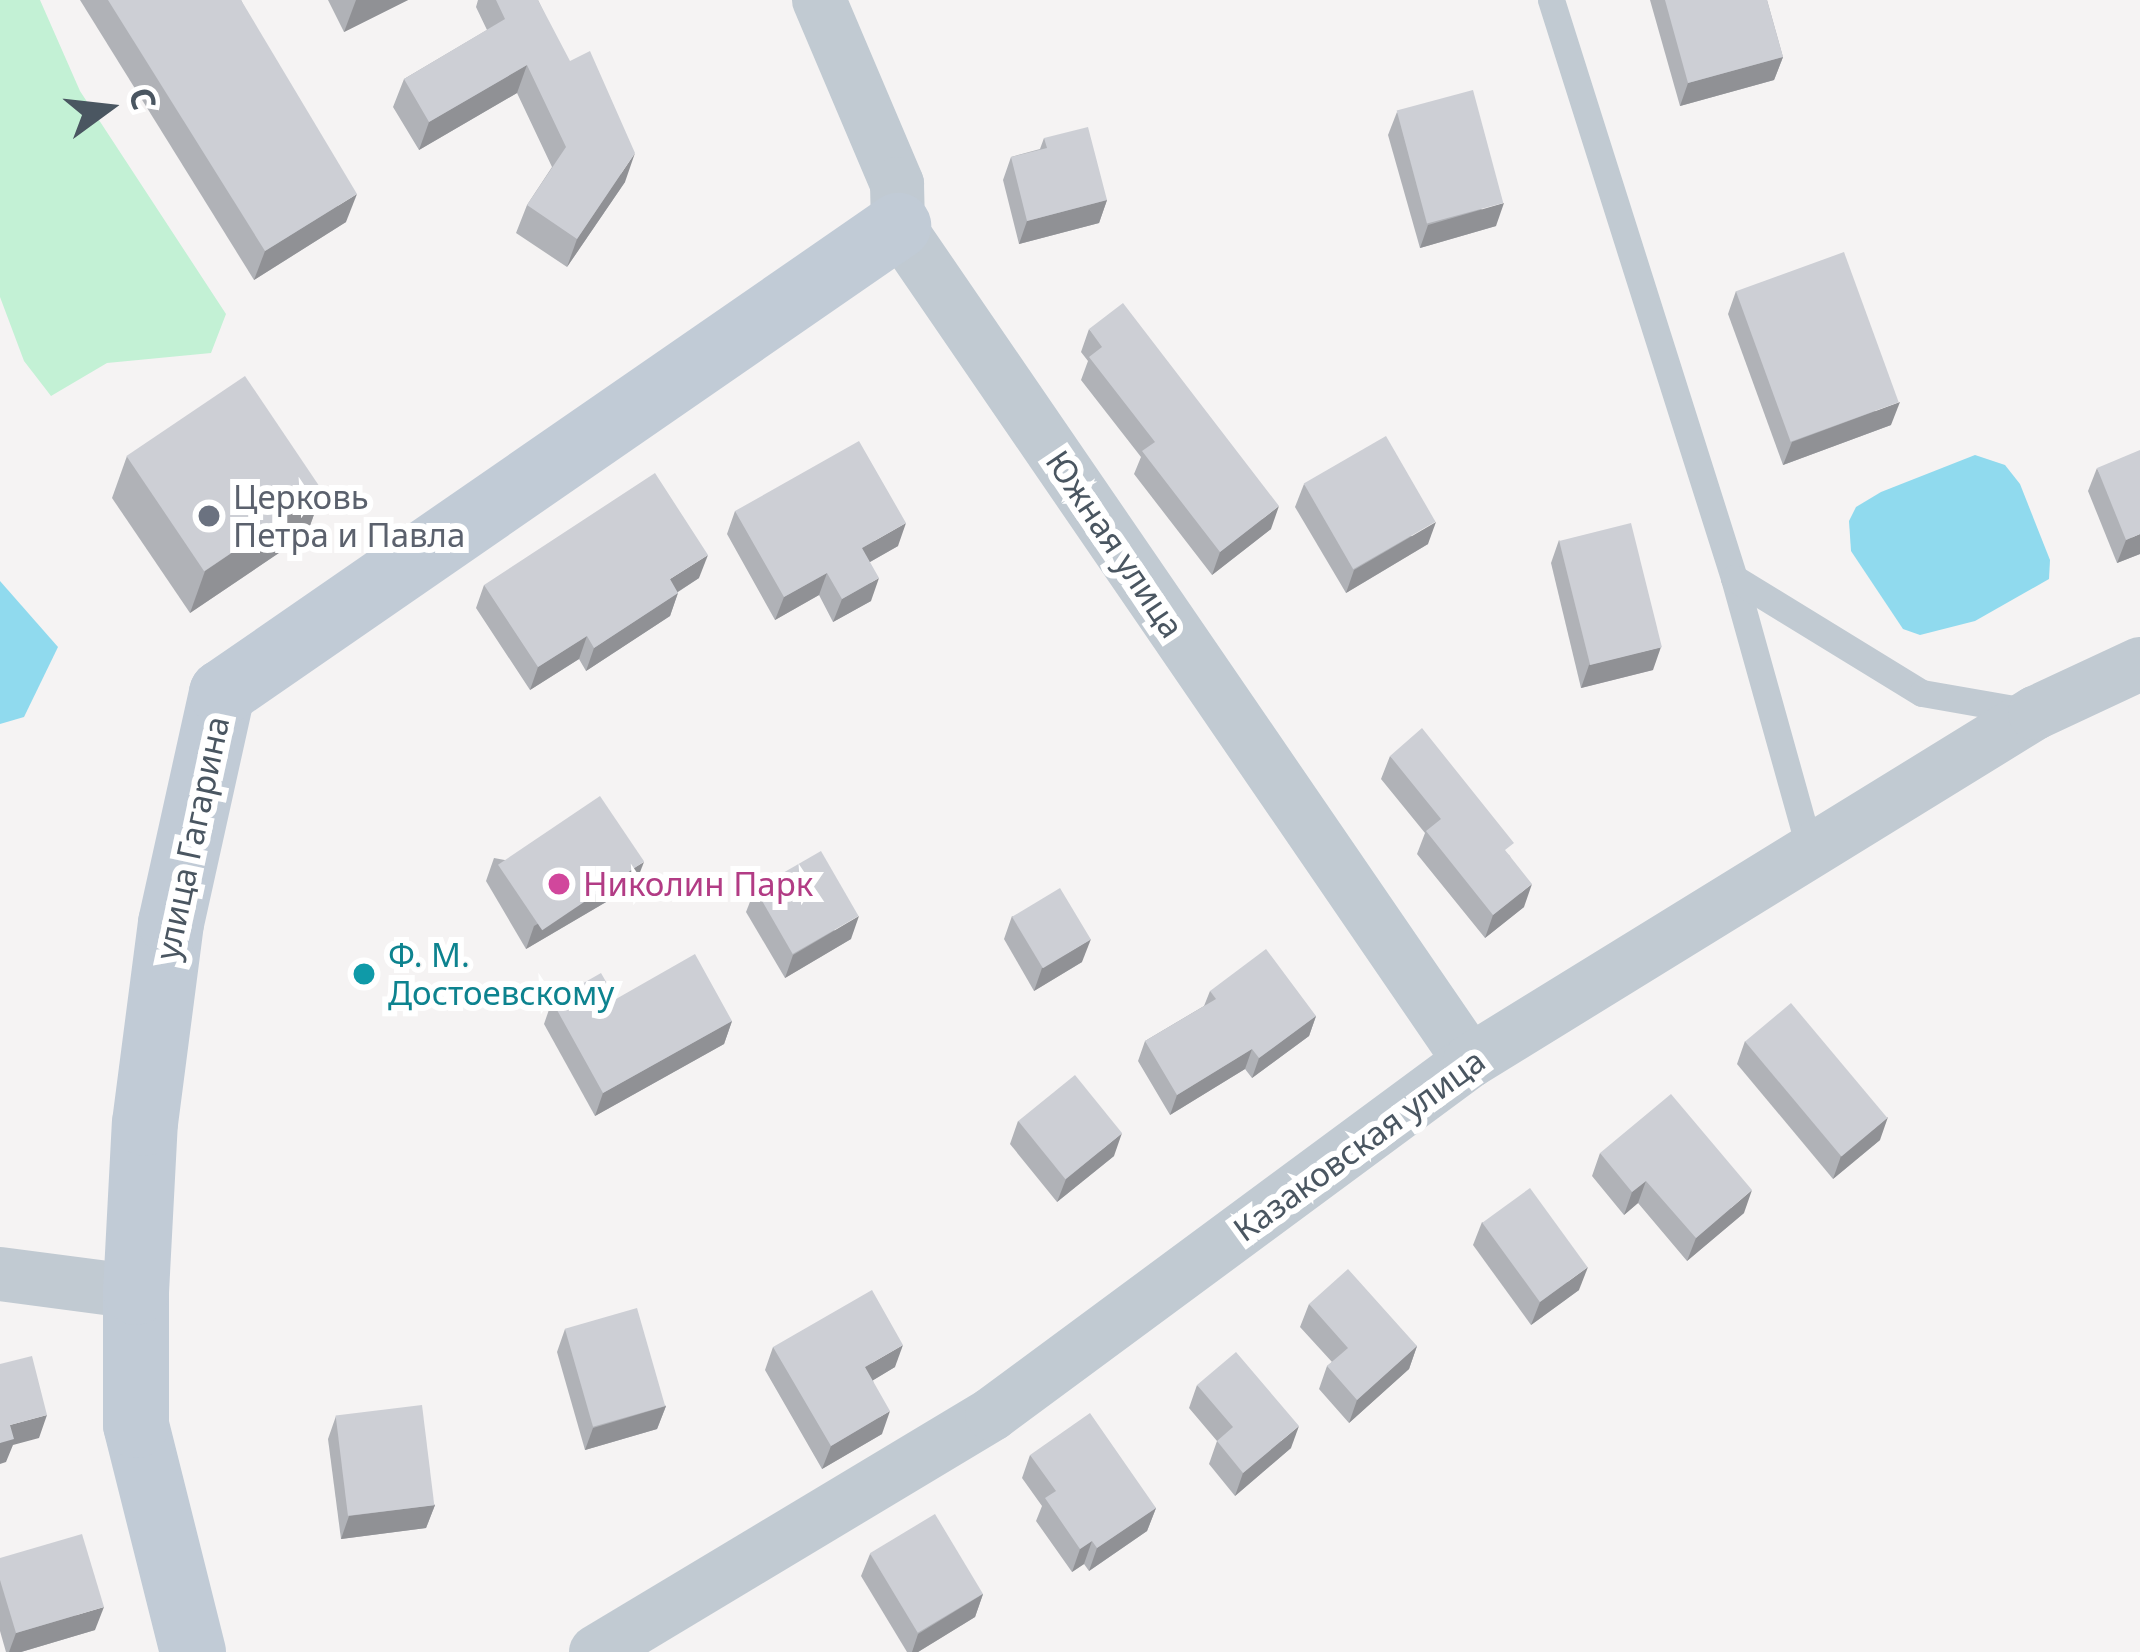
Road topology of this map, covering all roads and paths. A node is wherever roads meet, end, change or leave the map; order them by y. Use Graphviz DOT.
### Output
graph roads {
  1 [pos="819,0"];
  2 [pos="1551,0"];
  3 [pos="898,226"];
  4 [pos="1734,578"];
  5 [pos="2140,664"];
  6 [pos="2035,713"];
  7 [pos="1811,854"];
  8 [pos="1470,1061"];
  9 [pos="0,1274"];
  10 [pos="136,1292"];
  11 [pos="194,1652"];
  12 [pos="596,1652"];
  1 -- 3 [label="street, Южная улица"];
  2 -- 4 [label="lane"];
  3 -- 8 [label="street, Южная улица"];
  3 -- 10 [label="street, улица Гагарина"];
  4 -- 6 [label="lane"];
  4 -- 7 [label="lane"];
  5 -- 6 [label="street, Казаковская улица"];
  6 -- 7 [label="street, Казаковская улица"];
  7 -- 8 [label="street, Казаковская улица"];
  8 -- 12 [label="street, Казаковская улица"];
  9 -- 10 [label="street"];
  10 -- 11 [label="street, улица Гагарина"];
}
